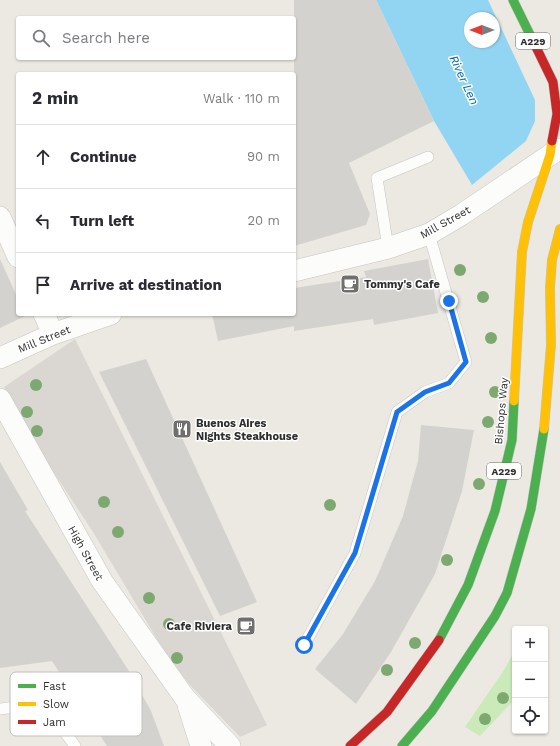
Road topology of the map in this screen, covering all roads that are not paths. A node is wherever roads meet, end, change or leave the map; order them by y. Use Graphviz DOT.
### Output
graph roads {
  1 [pos="514,0"];
  2 [pos="557,84"];
  3 [pos="555,152"];
  4 [pos="428,157"];
  5 [pos="0,217"];
  6 [pos="560,229"];
  7 [pos="429,234"];
  8 [pos="388,248"];
  9 [pos="16,253"];
  10 [pos="296,271"];
  11 [pos="45,316"];
  12 [pos="105,316"];
  13 [pos="53,334"];
  14 [pos="0,358"];
  15 [pos="0,399"];
  16 [pos="304,645"];
  17 [pos="186,698"];
  18 [pos="10,708"];
  19 [pos="0,709"];
  20 [pos="68,736"];
  21 [pos="75,746"];
  22 [pos="201,746"];
  23 [pos="230,746"];
  24 [pos="350,746"];
  25 [pos="402,746"];
  1 -- 2 [label="highway, A229"];
  2 -- 3 [label="highway, A229"];
  3 -- 7 [label="street, Mill Street"];
  3 -- 24 [label="highway, Bishops Way / A229"];
  4 -- 8 [label="lane"];
  5 -- 9 [label="street"];
  6 -- 25 [label="highway, A229"];
  7 -- 8 [label="street, Mill Street"];
  7 -- 16 [label="lane"];
  8 -- 10 [label="street, Mill Street"];
  11 -- 13 [label="street"];
  12 -- 13 [label="street, Mill Street"];
  13 -- 14 [label="street, Mill Street"];
  15 -- 17 [label="street, High Street"];
  17 -- 22 [label="street, High Street"];
  17 -- 23 [label="street, High Street"];
  18 -- 19 [label="lane"];
  20 -- 21 [label="lane"];
}
